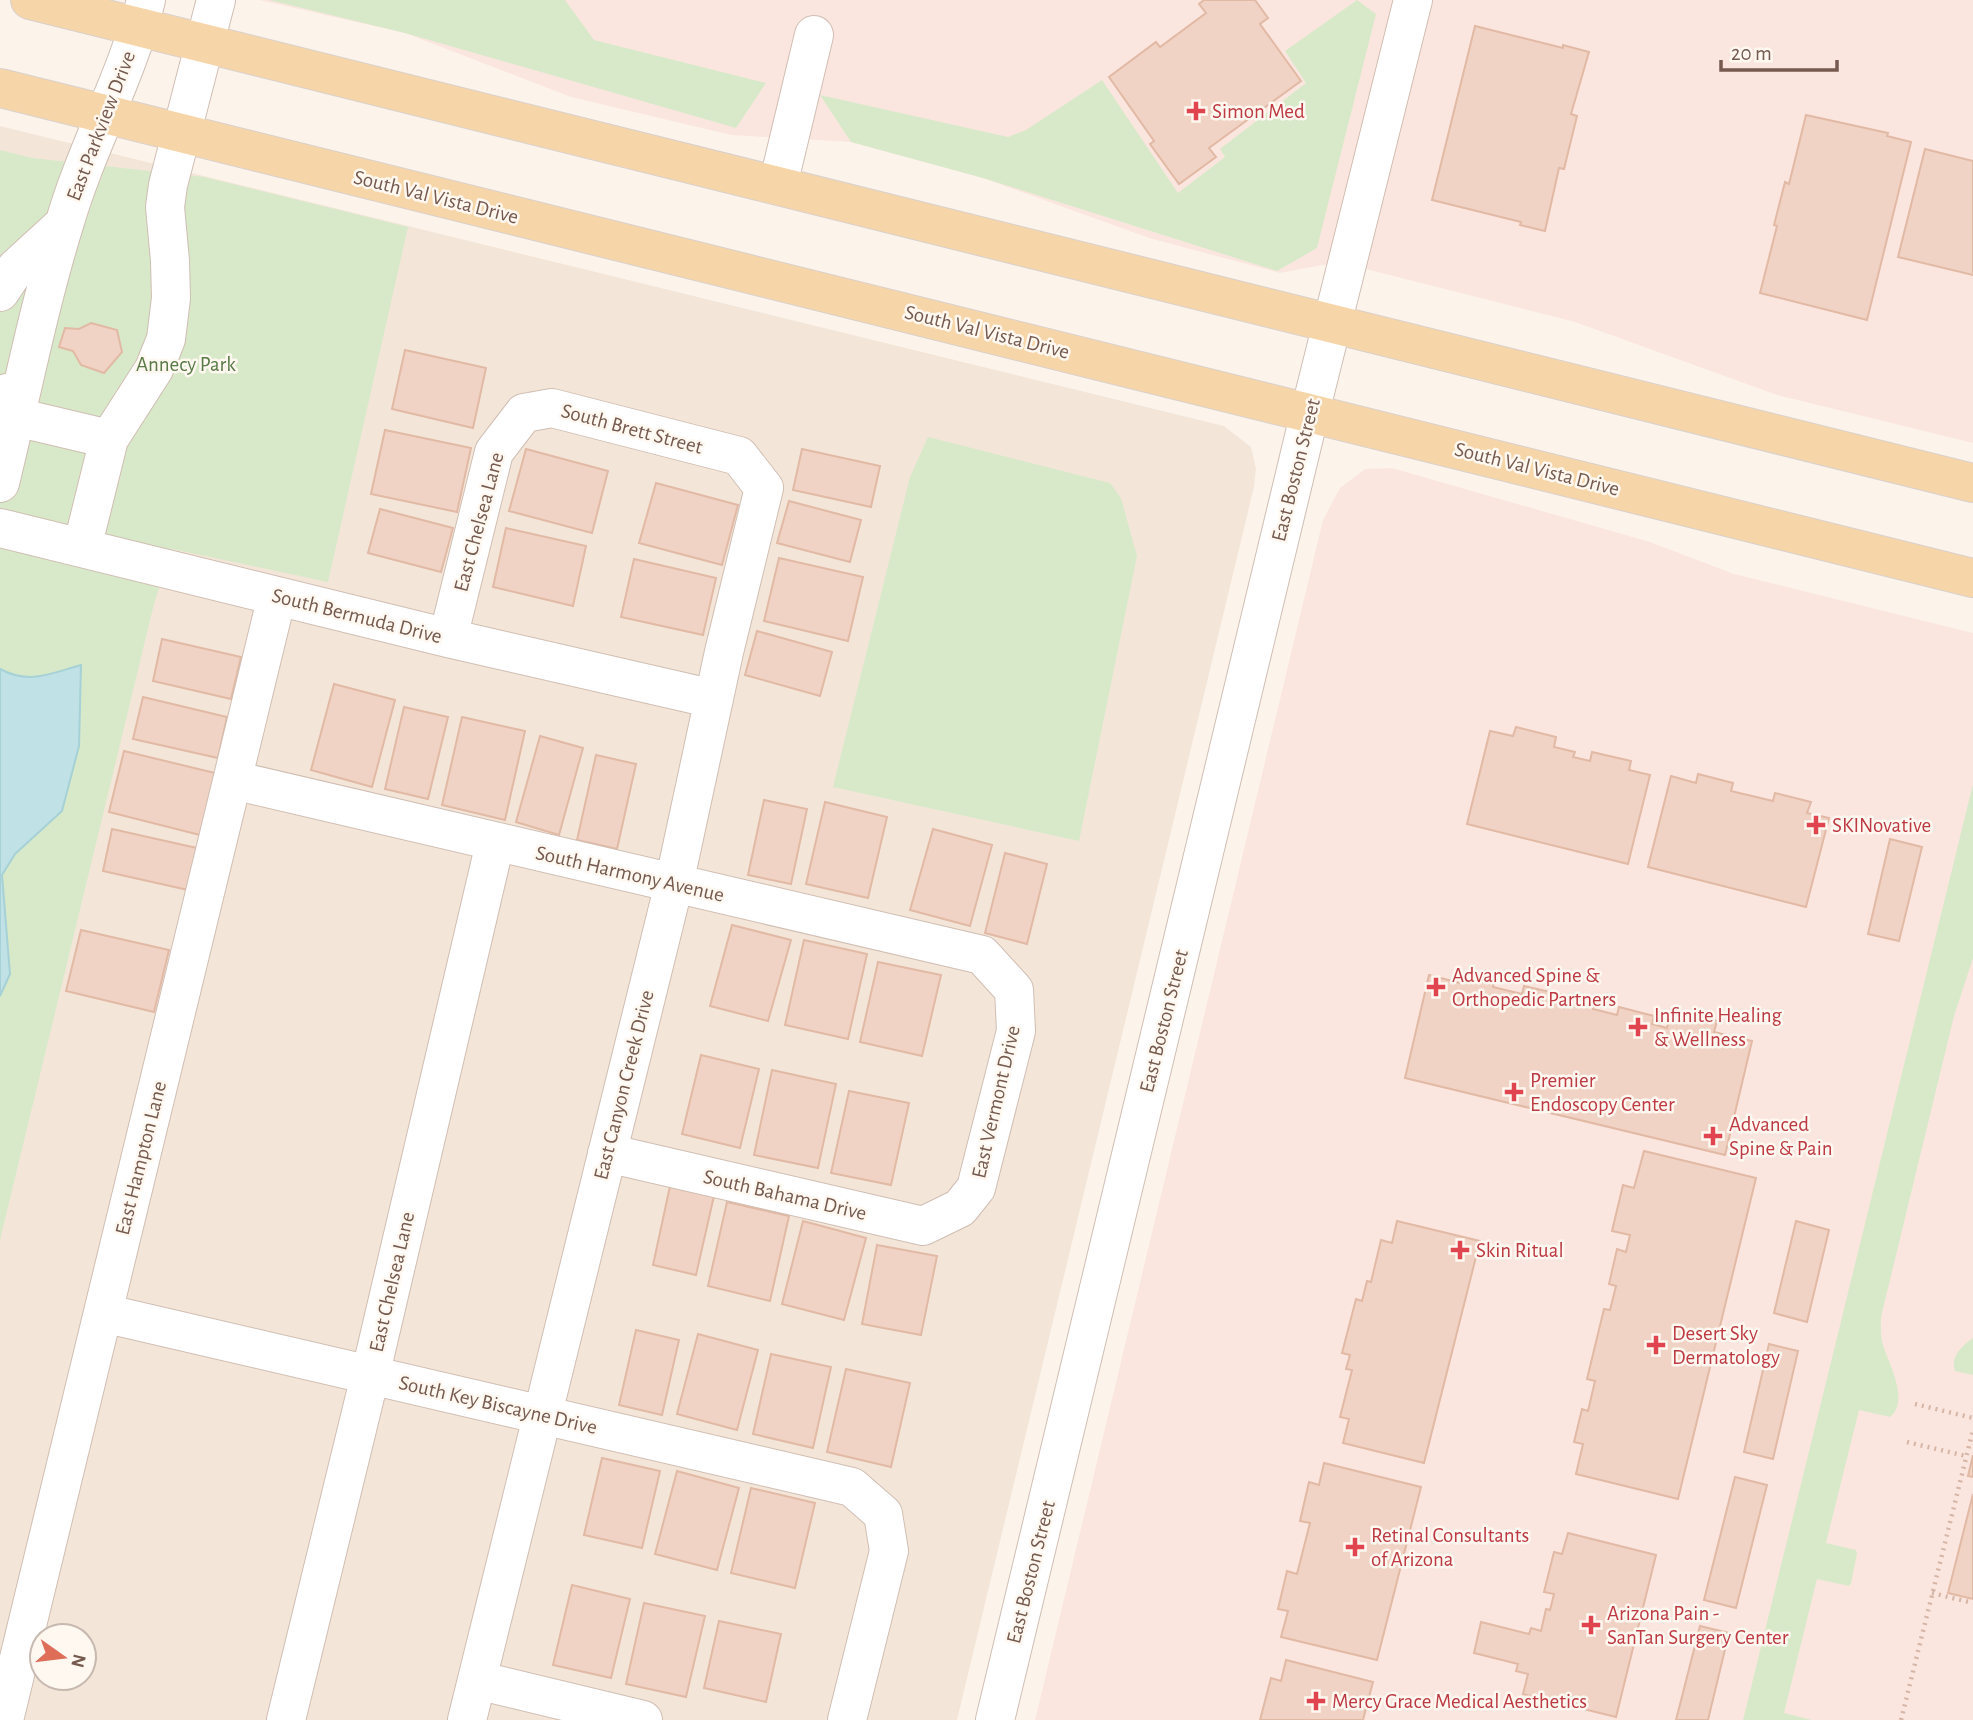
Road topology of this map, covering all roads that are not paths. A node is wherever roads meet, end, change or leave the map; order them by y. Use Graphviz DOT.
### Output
graph roads {
  1 [pos="30,0"];
  2 [pos="216,0"];
  3 [pos="1413,0"];
  4 [pos="143,13"];
  5 [pos="814,35"];
  6 [pos="205,43"];
  7 [pos="0,88"];
  8 [pos="104,114"];
  9 [pos="183,134"];
  10 [pos="778,185"];
  11 [pos="63,225"];
  12 [pos="0,292"];
  13 [pos="1332,322"];
  14 [pos="0,375"];
  15 [pos="1310,412"];
  16 [pos="524,413"];
  17 [pos="16,417"];
  18 [pos="109,439"];
  19 [pos="739,456"];
  20 [pos="0,483"];
  21 [pos="1973,483"];
  22 [pos="0,528"];
  23 [pos="82,548"];
  24 [pos="1973,578"];
  25 [pos="277,596"];
  26 [pos="448,638"];
  27 [pos="714,699"];
  28 [pos="233,780"];
  29 [pos="495,842"];
  30 [pos="674,884"];
  31 [pos="1014,990"];
  32 [pos="607,1153"];
  33 [pos="960,1208"];
  34 [pos="103,1313"];
  35 [pos="370,1376"];
  36 [pos="542,1414"];
  37 [pos="477,1680"];
  38 [pos="4,1720"];
  39 [pos="286,1720"];
  40 [pos="467,1720"];
  41 [pos="643,1720"];
  42 [pos="847,1720"];
  43 [pos="996,1720"];
  1 -- 4 [label="main road"];
  2 -- 6 [label="street"];
  3 -- 13 [label="street, East Boston Street"];
  4 -- 6 [label="main road"];
  4 -- 8 [label="street, East Parkview Drive"];
  5 -- 10 [label="street"];
  6 -- 9 [label="street"];
  6 -- 10 [label="main road"];
  7 -- 8 [label="main road, South Val Vista Drive"];
  8 -- 9 [label="main road, South Val Vista Drive"];
  8 -- 11 [label="street, East Parkview Drive"];
  9 -- 15 [label="main road, South Val Vista Drive"];
  9 -- 18 [label="street"];
  10 -- 13 [label="main road"];
  11 -- 12 [label="street, East Parkview Drive"];
  11 -- 17 [label="street, East Parkview Drive"];
  13 -- 15 [label="street, East Boston Street"];
  13 -- 21 [label="main road"];
  14 -- 17 [label="street"];
  15 -- 24 [label="main road, South Val Vista Drive"];
  15 -- 43 [label="street, East Boston Street"];
  16 -- 19 [label="street, South Brett Street"];
  16 -- 26 [label="street, East Chelsea Lane"];
  17 -- 18 [label="street"];
  17 -- 20 [label="street, East Parkview Drive"];
  18 -- 23 [label="street"];
  19 -- 27 [label="street, East Canyon Creek Drive"];
  22 -- 23 [label="street, South Bermuda Drive"];
  23 -- 25 [label="street, South Bermuda Drive"];
  25 -- 26 [label="street, South Bermuda Drive"];
  25 -- 28 [label="street, East Hampton Lane"];
  26 -- 27 [label="street, South Bermuda Drive"];
  27 -- 30 [label="street, East Canyon Creek Drive"];
  28 -- 29 [label="street, South Harmony Avenue"];
  28 -- 34 [label="street, East Hampton Lane"];
  29 -- 30 [label="street, South Harmony Avenue"];
  29 -- 35 [label="street, East Chelsea Lane"];
  30 -- 31 [label="street, South Harmony Avenue"];
  30 -- 32 [label="street, East Canyon Creek Drive"];
  31 -- 33 [label="street, East Vermont Drive"];
  32 -- 33 [label="street, South Bahama Drive"];
  32 -- 36 [label="street, East Canyon Creek Drive"];
  34 -- 35 [label="street, South Key Biscayne Drive"];
  34 -- 38 [label="street, East Hampton Lane"];
  35 -- 36 [label="street, South Key Biscayne Drive"];
  35 -- 39 [label="street, East Chelsea Lane"];
  36 -- 37 [label="street, East Canyon Creek Drive"];
  36 -- 42 [label="street, South Key Biscayne Drive"];
  37 -- 40 [label="street, East Canyon Creek Drive"];
  37 -- 41 [label="street"];
}
